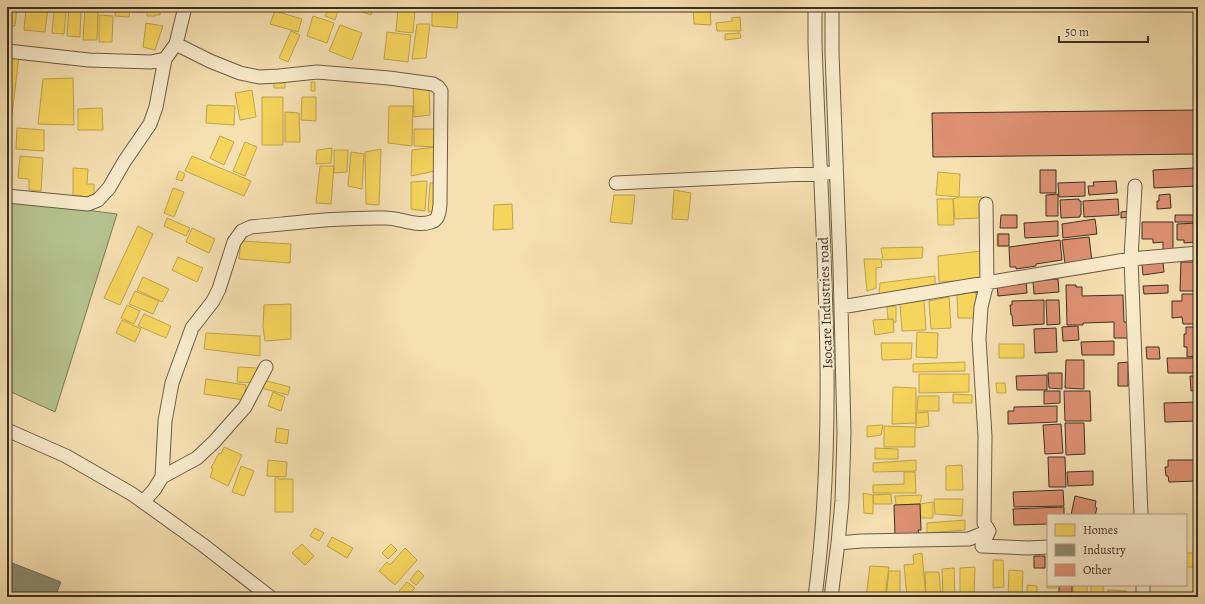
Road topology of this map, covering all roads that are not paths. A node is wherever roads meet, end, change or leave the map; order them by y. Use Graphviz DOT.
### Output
graph roads {
  1 [pos="185,7"];
  2 [pos="815,7"];
  3 [pos="832,7"];
  4 [pos="176,44"];
  5 [pos="7,51"];
  6 [pos="165,59"];
  7 [pos="836,173"];
  8 [pos="820,174"];
  9 [pos="616,182"];
  10 [pos="1135,186"];
  11 [pos="7,196"];
  12 [pos="986,204"];
  13 [pos="1198,253"];
  14 [pos="1131,259"];
  15 [pos="987,283"];
  16 [pos="841,307"];
  17 [pos="266,367"];
  18 [pos="7,430"];
  19 [pos="162,477"];
  20 [pos="143,502"];
  21 [pos="1141,514"];
  22 [pos="989,531"];
  23 [pos="838,543"];
  24 [pos="1047,547"];
  25 [pos="1143,586"];
  26 [pos="270,597"];
  27 [pos="815,597"];
  28 [pos="831,597"];
  29 [pos="1143,597"];
  1 -- 4 [label="street"];
  2 -- 8 [label="street, Isocare Industries road"];
  3 -- 7 [label="street, Isocare Industries road"];
  4 -- 6 [label="street"];
  4 -- 19 [label="street"];
  5 -- 6 [label="street"];
  6 -- 11 [label="street"];
  7 -- 8 [label="street"];
  7 -- 16 [label="street, Isocare Industries road"];
  8 -- 9 [label="street"];
  8 -- 27 [label="street, Isocare Industries road"];
  10 -- 14 [label="street"];
  12 -- 15 [label="street"];
  13 -- 14 [label="street"];
  14 -- 15 [label="street"];
  14 -- 21 [label="street"];
  15 -- 16 [label="street"];
  15 -- 22 [label="street"];
  16 -- 23 [label="street, Isocare Industries road"];
  17 -- 19 [label="street"];
  18 -- 20 [label="street"];
  19 -- 20 [label="street"];
  20 -- 26 [label="street"];
  22 -- 23 [label="street"];
  22 -- 24 [label="street"];
  23 -- 28 [label="street, Isocare Industries road"];
  25 -- 29 [label="street"];
}
